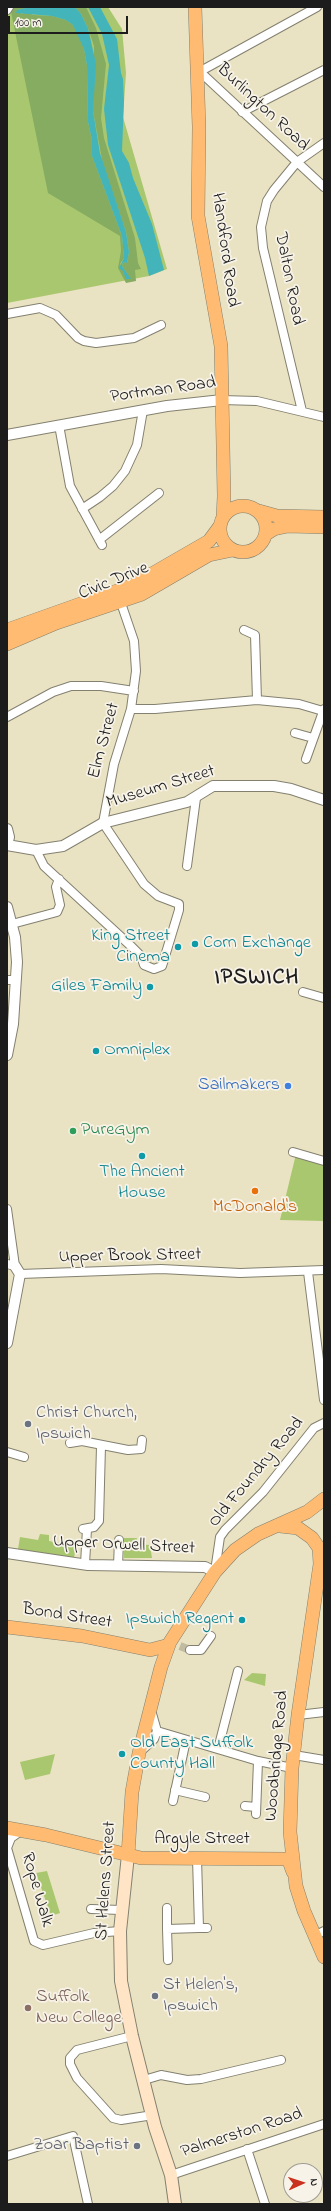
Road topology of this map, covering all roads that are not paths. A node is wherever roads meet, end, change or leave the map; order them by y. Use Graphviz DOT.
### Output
graph roads {
  1 [pos="9,7"];
  2 [pos="196,7"];
  3 [pos="317,7"];
  4 [pos="7,10"];
  5 [pos="198,70"];
  6 [pos="324,70"];
  7 [pos="242,112"];
  8 [pos="324,143"];
  9 [pos="297,162"];
  10 [pos="324,187"];
  11 [pos="7,314"];
  12 [pos="161,325"];
  13 [pos="222,400"];
  14 [pos="143,410"];
  15 [pos="302,411"];
  16 [pos="324,417"];
  17 [pos="59,425"];
  18 [pos="7,434"];
  19 [pos="223,474"];
  20 [pos="159,493"];
  21 [pos="246,506"];
  22 [pos="82,509"];
  23 [pos="259,511"];
  24 [pos="324,517"];
  25 [pos="222,522"];
  26 [pos="324,527"];
  27 [pos="266,534"];
  28 [pos="233,550"];
  29 [pos="121,603"];
  30 [pos="7,630"];
  31 [pos="244,630"];
  32 [pos="7,644"];
  33 [pos="134,691"];
  34 [pos="257,700"];
  35 [pos="131,709"];
  36 [pos="323,710"];
  37 [pos="7,717"];
  38 [pos="295,733"];
  39 [pos="313,738"];
  40 [pos="306,759"];
  41 [pos="196,798"];
  42 [pos="324,800"];
  43 [pos="103,823"];
  44 [pos="7,829"];
  45 [pos="7,845"];
  46 [pos="36,850"];
  47 [pos="187,866"];
  48 [pos="59,879"];
  49 [pos="7,907"];
  50 [pos="12,924"];
  51 [pos="12,980"];
  52 [pos="303,992"];
  53 [pos="324,998"];
  54 [pos="7,1055"];
  55 [pos="293,1152"];
  56 [pos="324,1161"];
  57 [pos="7,1209"];
  58 [pos="14,1268"];
  59 [pos="324,1270"];
  60 [pos="308,1272"];
  61 [pos="7,1343"];
  62 [pos="324,1400"];
  63 [pos="324,1423"];
  64 [pos="142,1440"];
  65 [pos="70,1443"];
  66 [pos="101,1446"];
  67 [pos="7,1452"];
  68 [pos="24,1457"];
  69 [pos="324,1499"];
  70 [pos="280,1526"];
  71 [pos="119,1540"];
  72 [pos="7,1553"];
  73 [pos="322,1558"];
  74 [pos="85,1564"];
  75 [pos="118,1566"];
  76 [pos="215,1572"];
  77 [pos="320,1590"];
  78 [pos="7,1627"];
  79 [pos="211,1636"];
  80 [pos="173,1644"];
  81 [pos="190,1650"];
  82 [pos="238,1671"];
  83 [pos="150,1707"];
  84 [pos="324,1712"];
  85 [pos="298,1715"];
  86 [pos="157,1731"];
  87 [pos="186,1740"];
  88 [pos="218,1750"];
  89 [pos="138,1753"];
  90 [pos="294,1755"];
  91 [pos="324,1760"];
  92 [pos="258,1761"];
  93 [pos="292,1768"];
  94 [pos="175,1790"];
  95 [pos="205,1797"];
  96 [pos="173,1801"];
  97 [pos="245,1806"];
  98 [pos="12,1828"];
  99 [pos="290,1832"];
  100 [pos="128,1855"];
  101 [pos="197,1858"];
  102 [pos="277,1858"];
  103 [pos="293,1873"];
  104 [pos="167,1908"];
  105 [pos="91,1909"];
  106 [pos="122,1910"];
  107 [pos="199,1928"];
  108 [pos="208,1928"];
  109 [pos="168,1929"];
  110 [pos="120,1931"];
  111 [pos="319,1934"];
  112 [pos="324,1957"];
  113 [pos="168,1960"];
  114 [pos="132,2036"];
  115 [pos="281,2060"];
  116 [pos="144,2080"];
  117 [pos="153,2115"];
  118 [pos="324,2124"];
  119 [pos="247,2149"];
  120 [pos="7,2156"];
  121 [pos="171,2175"];
  122 [pos="88,2204"];
  123 [pos="175,2204"];
  124 [pos="265,2204"];
  1 -- 4 [label="street"];
  2 -- 5 [label="main road, Handford Road"];
  3 -- 5 [label="street"];
  5 -- 7 [label="street, Burlington Road"];
  5 -- 13 [label="main road, Handford Road"];
  6 -- 7 [label="street"];
  7 -- 9 [label="street, Burlington Road"];
  8 -- 9 [label="street, Dalton Road"];
  9 -- 10 [label="street, Burlington Road"];
  9 -- 15 [label="street, Dalton Road"];
  11 -- 12 [label="street"];
  13 -- 14 [label="street, Portman Road"];
  13 -- 15 [label="street, Portman Road"];
  13 -- 19 [label="main road, Handford Road"];
  14 -- 17 [label="street, Portman Road"];
  14 -- 22 [label="street"];
  15 -- 16 [label="street, Portman Road"];
  17 -- 18 [label="street, Portman Road"];
  17 -- 22 [label="street"];
  19 -- 21 [label="main road, Handford Road"];
  19 -- 25 [label="main road, Handford Road"];
  20 -- 22 [label="street"];
  21 -- 23 [label="main road"];
  21 -- 25 [label="main road"];
  23 -- 24 [label="main road"];
  23 -- 27 [label="main road"];
  25 -- 28 [label="main road"];
  25 -- 30 [label="main road, Civic Drive"];
  26 -- 27 [label="main road"];
  27 -- 28 [label="main road"];
  28 -- 29 [label="main road, Civic Drive"];
  29 -- 32 [label="main road, Civic Drive"];
  29 -- 33 [label="street, Elm Street"];
  31 -- 34 [label="street"];
  33 -- 35 [label="street, Elm Street"];
  33 -- 37 [label="street"];
  34 -- 35 [label="street"];
  34 -- 36 [label="street"];
  35 -- 43 [label="street, Elm Street"];
  36 -- 39 [label="street"];
  38 -- 39 [label="street"];
  39 -- 40 [label="street"];
  41 -- 42 [label="street, Museum Street"];
  41 -- 43 [label="street, Museum Street"];
  41 -- 47 [label="street"];
  43 -- 46 [label="street, Museum Street"];
  43 -- 48 [label="street"];
  44 -- 45 [label="street"];
  45 -- 46 [label="street, Museum Street"];
  46 -- 48 [label="street"];
  48 -- 50 [label="street"];
  49 -- 50 [label="street"];
  50 -- 51 [label="street"];
  51 -- 54 [label="street"];
  52 -- 53 [label="street"];
  55 -- 56 [label="street"];
  57 -- 58 [label="street"];
  58 -- 60 [label="street, Upper Brook Street"];
  58 -- 61 [label="street"];
  59 -- 60 [label="street, Upper Brook Street"];
  60 -- 62 [label="street"];
  63 -- 76 [label="street, Old Foundry Road"];
  64 -- 66 [label="street"];
  65 -- 66 [label="street"];
  66 -- 74 [label="street"];
  67 -- 68 [label="street"];
  69 -- 70 [label="main road, St Helens Street"];
  70 -- 73 [label="main road, Woodbridge Road"];
  70 -- 76 [label="main road, St Helens Street"];
  71 -- 75 [label="street"];
  72 -- 74 [label="street, Upper Orwell Street"];
  73 -- 77 [label="main road, Woodbridge Road"];
  74 -- 75 [label="street, Upper Orwell Street"];
  75 -- 76 [label="street, Upper Orwell Street"];
  76 -- 80 [label="main road, St Helens Street"];
  77 -- 85 [label="main road, Woodbridge Road"];
  78 -- 80 [label="main road, Bond Street"];
  79 -- 81 [label="street"];
  80 -- 83 [label="main road, St Helens Street"];
  82 -- 88 [label="street"];
  83 -- 86 [label="street"];
  83 -- 89 [label="main road, St Helens Street"];
  84 -- 85 [label="street"];
  85 -- 90 [label="main road, Woodbridge Road"];
  86 -- 87 [label="street"];
  86 -- 89 [label="street"];
  87 -- 88 [label="street"];
  87 -- 94 [label="street"];
  88 -- 92 [label="street"];
  89 -- 100 [label="main road, St Helens Street"];
  90 -- 91 [label="street"];
  90 -- 93 [label="main road, Woodbridge Road"];
  92 -- 93 [label="street"];
  92 -- 97 [label="street"];
  93 -- 99 [label="main road, Woodbridge Road"];
  94 -- 95 [label="street"];
  94 -- 96 [label="street"];
  98 -- 100 [label="main road, Argyle Street"];
  98 -- 110 [label="street, Rope Walk"];
  99 -- 102 [label="main road"];
  99 -- 103 [label="main road, Woodbridge Road"];
  100 -- 101 [label="main road, Argyle Street"];
  100 -- 106 [label="main road, St Helens Street"];
  101 -- 102 [label="main road, Argyle Street"];
  101 -- 107 [label="street"];
  102 -- 103 [label="main road"];
  103 -- 111 [label="main road, Woodbridge Road"];
  104 -- 109 [label="street"];
  105 -- 106 [label="street"];
  106 -- 110 [label="main road, St Helens Street"];
  107 -- 108 [label="street"];
  107 -- 109 [label="street"];
  109 -- 113 [label="street"];
  110 -- 114 [label="main road, St Helens Street"];
  111 -- 112 [label="main road, Woodbridge Road"];
  114 -- 116 [label="main road, St Helens Street"];
  114 -- 117 [label="street"];
  115 -- 116 [label="street"];
  116 -- 117 [label="main road, St Helens Street"];
  117 -- 121 [label="main road, St Helens Street"];
  118 -- 119 [label="street, Palmerston Road"];
  119 -- 121 [label="street, Palmerston Road"];
  119 -- 124 [label="street"];
  120 -- 122 [label="street"];
  121 -- 123 [label="main road, St Helens Street"];
}
